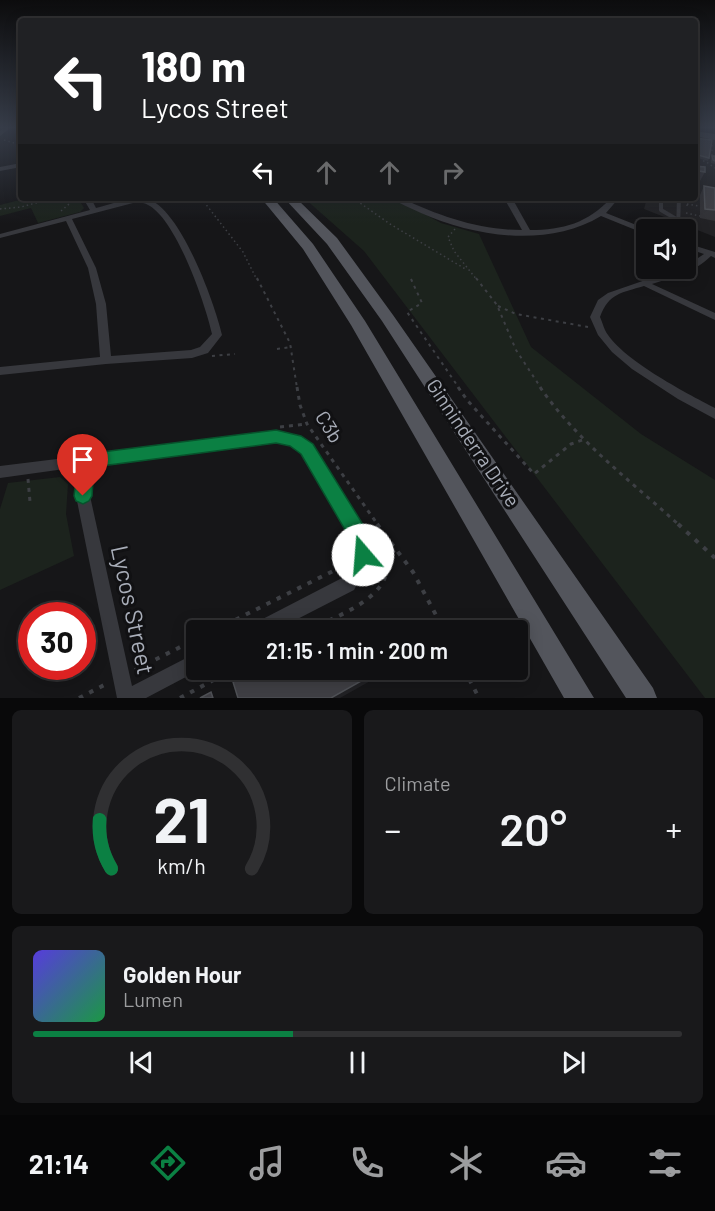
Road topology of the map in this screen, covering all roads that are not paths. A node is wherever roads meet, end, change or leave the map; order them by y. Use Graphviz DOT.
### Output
graph roads {
  1 [pos="18,166"];
  2 [pos="0,169"];
  3 [pos="89,201"];
  4 [pos="270,201"];
  5 [pos="293,201"];
  6 [pos="402,201"];
  7 [pos="510,201"];
  8 [pos="613,201"];
  9 [pos="661,201"];
  10 [pos="680,201"];
  11 [pos="94,211"];
  12 [pos="602,214"];
  13 [pos="68,218"];
  14 [pos="676,219"];
  15 [pos="678,219"];
  16 [pos="636,227"];
  17 [pos="527,233"];
  18 [pos="0,236"];
  19 [pos="696,248"];
  20 [pos="713,254"];
  21 [pos="644,283"];
  22 [pos="715,317"];
  23 [pos="106,360"];
  24 [pos="0,371"];
  25 [pos="715,414"];
  26 [pos="86,461"];
  27 [pos="0,472"];
  28 [pos="278,620"];
  29 [pos="186,667"];
  30 [pos="127,698"];
  31 [pos="580,698"];
  32 [pos="643,698"];
  1 -- 2 [label="street"];
  3 -- 11 [label="street"];
  4 -- 31 [label="main road, Ginninderra Drive"];
  5 -- 32 [label="main road, Ginninderra Drive"];
  6 -- 17 [label="street"];
  7 -- 17 [label="street"];
  8 -- 12 [label="street"];
  9 -- 14 [label="lane"];
  10 -- 15 [label="lane"];
  11 -- 13 [label="street"];
  11 -- 23 [label="street"];
  12 -- 16 [label="street"];
  12 -- 17 [label="street"];
  13 -- 18 [label="street"];
  13 -- 23 [label="street"];
  19 -- 20 [label="street"];
  20 -- 21 [label="street"];
  21 -- 22 [label="street"];
  21 -- 25 [label="street"];
  23 -- 24 [label="street"];
  26 -- 27 [label="street"];
  26 -- 28 [label="street"];
  26 -- 30 [label="street, Lycos Street"];
  29 -- 30 [label="street"];
}
